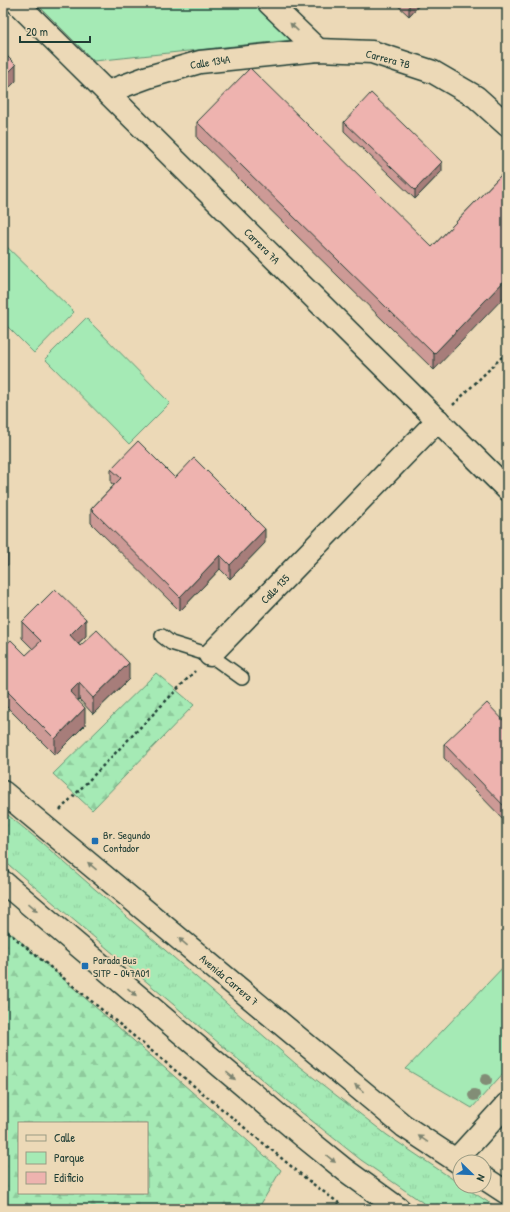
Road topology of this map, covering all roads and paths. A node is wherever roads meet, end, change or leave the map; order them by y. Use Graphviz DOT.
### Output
graph roads {
  1 [pos="17,3"];
  2 [pos="269,3"];
  3 [pos="318,50"];
  4 [pos="107,92"];
  5 [pos="507,125"];
  6 [pos="507,352"];
  7 [pos="438,420"];
  8 [pos="507,489"];
  9 [pos="162,636"];
  10 [pos="210,655"];
  11 [pos="242,678"];
  12 [pos="3,792"];
  13 [pos="46,827"];
  14 [pos="3,882"];
  15 [pos="3,928"];
  16 [pos="507,1104"];
  17 [pos="465,1154"];
  18 [pos="452,1158"];
  19 [pos="492,1183"];
  20 [pos="507,1193"];
  21 [pos="347,1209"];
  22 [pos="399,1209"];
  1 -- 4 [label="street, Carrera 7A"];
  3 -- 2 [label="street, one-way"];
  3 -- 4 [label="street, Calle 134A"];
  3 -- 5 [label="street, Carrera 7B"];
  4 -- 7 [label="street, Carrera 7A"];
  6 -- 7 [label="path"];
  7 -- 8 [label="street, Carrera 7A"];
  7 -- 10 [label="street, Calle 135"];
  9 -- 10 [label="lane"];
  10 -- 11 [label="lane"];
  10 -- 13 [label="path"];
  12 -- 13 [label="street, Avenida Carrera 7"];
  18 -- 13 [label="street, Avenida Carrera 7, one-way"];
  14 -- 22 [label="street, one-way"];
  15 -- 21 [label="path"];
  16 -- 17 [label="street"];
  19 -- 20 [label="street"];
}
